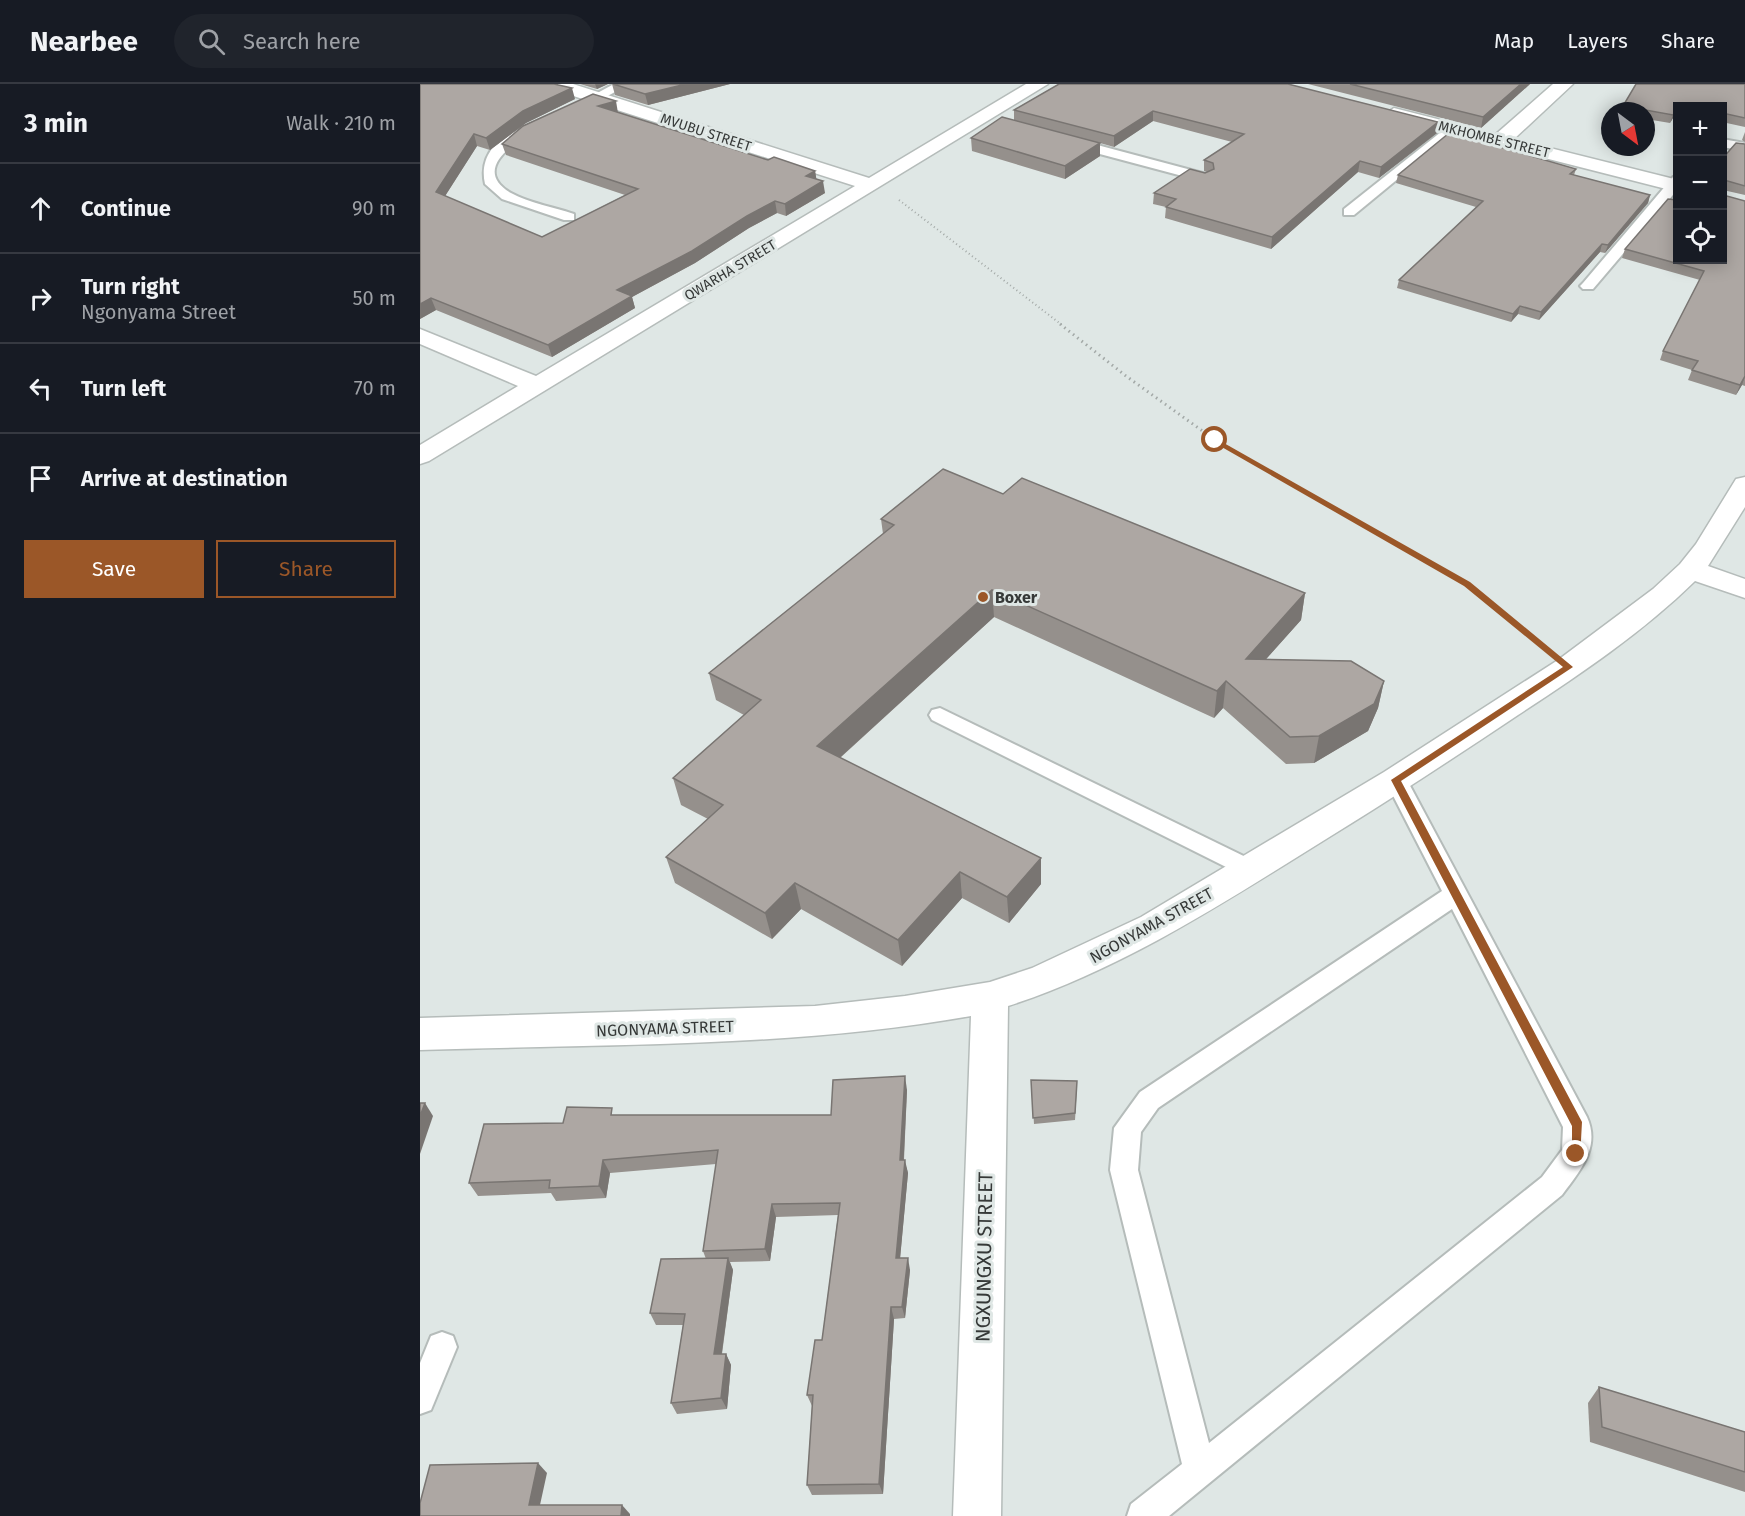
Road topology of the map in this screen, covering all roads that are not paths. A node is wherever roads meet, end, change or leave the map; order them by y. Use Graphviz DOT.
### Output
graph roads {
  1 [pos="539,84"];
  2 [pos="624,84"];
  3 [pos="1039,84"];
  4 [pos="1564,84"];
  5 [pos="597,97"];
  6 [pos="577,108"];
  7 [pos="1373,108"];
  8 [pos="982,118"];
  9 [pos="546,123"];
  10 [pos="1005,124"];
  11 [pos="1451,128"];
  12 [pos="1060,139"];
  13 [pos="1500,141"];
  14 [pos="1727,144"];
  15 [pos="1745,147"];
  16 [pos="1205,178"];
  17 [pos="1673,182"];
  18 [pos="872,185"];
  19 [pos="1673,187"];
  20 [pos="1349,212"];
  21 [pos="568,217"];
  22 [pos="1588,286"];
  23 [pos="420,336"];
  24 [pos="538,386"];
  25 [pos="420,456"];
  26 [pos="1745,485"];
  27 [pos="1690,570"];
  28 [pos="1745,589"];
  29 [pos="940,715"];
  30 [pos="1396,780"];
  31 [pos="1250,869"];
  32 [pos="1456,894"];
  33 [pos="990,997"];
  34 [pos="420,1034"];
  35 [pos="442,1347"];
  36 [pos="420,1399"];
  37 [pos="1200,1471"];
  38 [pos="977,1516"];
  39 [pos="1143,1516"];
  1 -- 5 [label="street, MVUBU STREET"];
  2 -- 5 [label="lane"];
  3 -- 8 [label="street, QWARHA STREET"];
  4 -- 13 [label="street"];
  5 -- 6 [label="lane"];
  5 -- 18 [label="street, MVUBU STREET"];
  7 -- 11 [label="street, MKHOMBE STREET"];
  8 -- 10 [label="lane"];
  8 -- 18 [label="street, QWARHA STREET"];
  9 -- 21 [label="lane"];
  11 -- 13 [label="street, MKHOMBE STREET"];
  11 -- 20 [label="lane"];
  12 -- 16 [label="lane"];
  13 -- 17 [label="street, MKHOMBE STREET"];
  14 -- 15 [label="lane"];
  18 -- 24 [label="street, QWARHA STREET"];
  19 -- 22 [label="lane"];
  23 -- 24 [label="street"];
  24 -- 25 [label="street, QWARHA STREET"];
  26 -- 27 [label="street, NGONYAMA STREET"];
  27 -- 28 [label="street"];
  27 -- 30 [label="street, NGONYAMA STREET"];
  29 -- 31 [label="lane"];
  30 -- 31 [label="street, NGONYAMA STREET"];
  30 -- 32 [label="lane"];
  31 -- 33 [label="street, NGONYAMA STREET"];
  32 -- 37 [label="lane"];
  32 -- 37 [label="lane"];
  33 -- 34 [label="street, NGONYAMA STREET"];
  33 -- 38 [label="street, NGXUNGXU STREET"];
  35 -- 36 [label="lane"];
  37 -- 39 [label="lane"];
}
